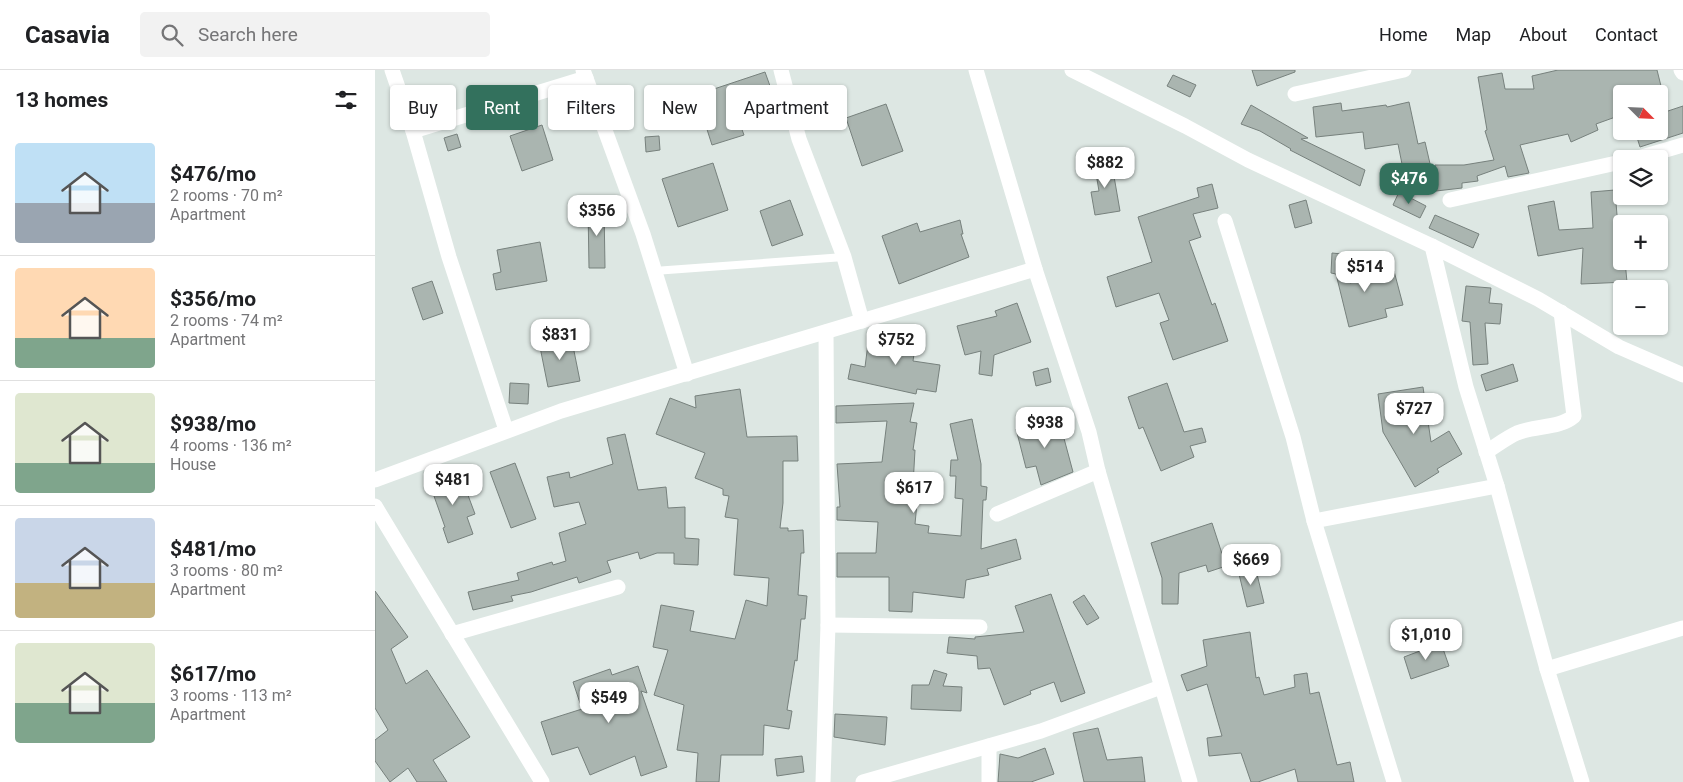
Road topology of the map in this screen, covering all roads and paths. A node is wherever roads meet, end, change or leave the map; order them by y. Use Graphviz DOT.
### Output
graph roads {
  1 [pos="392,70"];
  2 [pos="781,70"];
  3 [pos="976,70"];
  4 [pos="1072,70"];
  5 [pos="1405,70"];
  6 [pos="584,74"];
  7 [pos="1295,94"];
  8 [pos="413,131"];
  9 [pos="1683,146"];
  10 [pos="1668,150"];
  11 [pos="1613,164"];
  12 [pos="1450,200"];
  13 [pos="1225,221"];
  14 [pos="1432,246"];
  15 [pos="844,258"];
  16 [pos="1035,269"];
  17 [pos="654,271"];
  18 [pos="1561,312"];
  19 [pos="862,321"];
  20 [pos="826,332"];
  21 [pos="687,374"];
  22 [pos="1683,375"];
  23 [pos="506,430"];
  24 [pos="1486,452"];
  25 [pos="1098,471"];
  26 [pos="375,480"];
  27 [pos="1497,486"];
  28 [pos="375,506"];
  29 [pos="997,514"];
  30 [pos="1314,521"];
  31 [pos="618,587"];
  32 [pos="828,625"];
  33 [pos="980,627"];
  34 [pos="1683,628"];
  35 [pos="452,634"];
  36 [pos="1547,669"];
  37 [pos="1161,687"];
  38 [pos="989,746"];
  39 [pos="542,782"];
  40 [pos="823,782"];
  41 [pos="863,782"];
  42 [pos="989,782"];
  43 [pos="1190,782"];
  44 [pos="1394,782"];
  45 [pos="1582,782"];
  1 -- 8 [label="street"];
  2 -- 15 [label="street"];
  3 -- 16 [label="street"];
  4 -- 14 [label="street"];
  5 -- 7 [label="street"];
  6 -- 8 [label="street"];
  6 -- 17 [label="street"];
  8 -- 23 [label="street"];
  9 -- 10 [label="street"];
  11 -- 12 [label="street"];
  13 -- 30 [label="street"];
  14 -- 18 [label="street"];
  14 -- 24 [label="street"];
  15 -- 17 [label="lane"];
  15 -- 19 [label="street"];
  16 -- 19 [label="street"];
  16 -- 25 [label="street"];
  17 -- 21 [label="street"];
  18 -- 22 [label="street"];
  18 -- 24 [label="street"];
  19 -- 20 [label="street"];
  20 -- 21 [label="street"];
  20 -- 32 [label="street"];
  21 -- 23 [label="street"];
  23 -- 26 [label="street"];
  24 -- 27 [label="street"];
  25 -- 29 [label="street"];
  25 -- 37 [label="street"];
  27 -- 30 [label="street"];
  27 -- 36 [label="street"];
  28 -- 35 [label="street"];
  30 -- 44 [label="street"];
  31 -- 35 [label="street"];
  32 -- 33 [label="street"];
  32 -- 40 [label="street"];
  34 -- 36 [label="street"];
  35 -- 39 [label="street"];
  36 -- 45 [label="street"];
  37 -- 38 [label="street"];
  37 -- 43 [label="street"];
  38 -- 41 [label="street"];
  38 -- 42 [label="street"];
}
